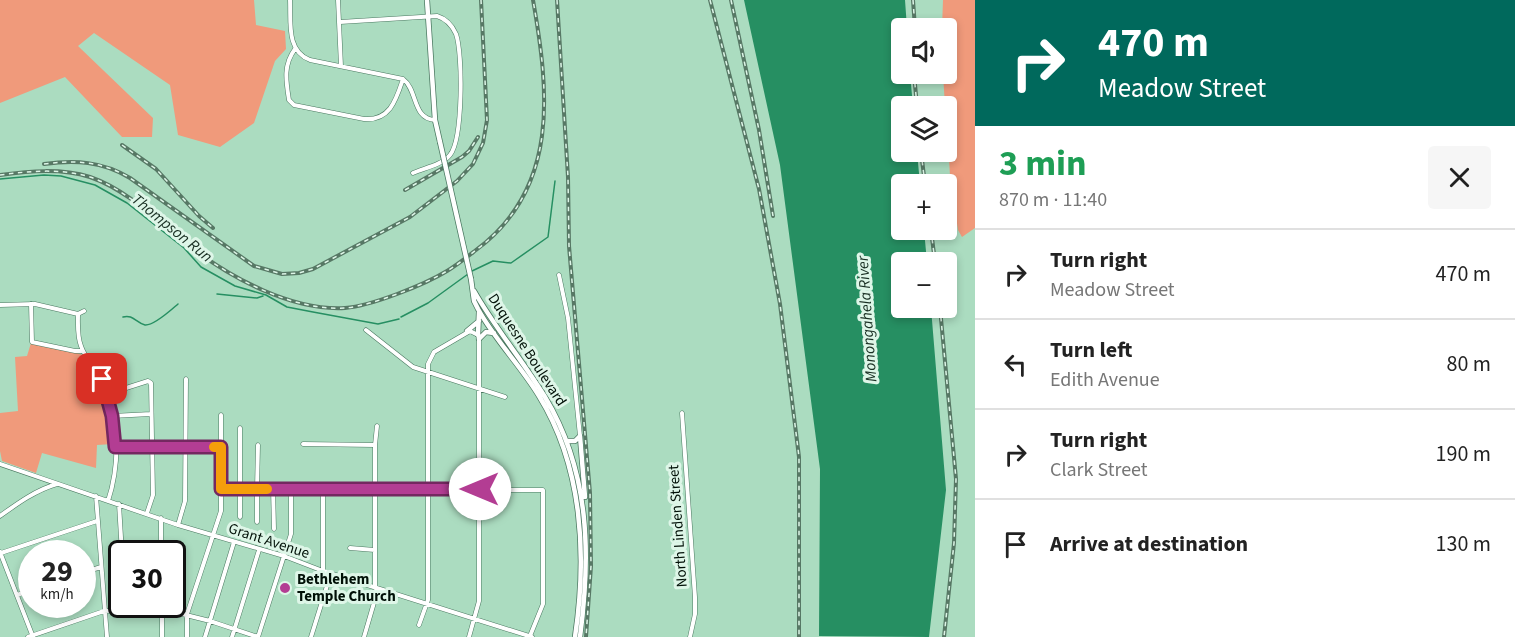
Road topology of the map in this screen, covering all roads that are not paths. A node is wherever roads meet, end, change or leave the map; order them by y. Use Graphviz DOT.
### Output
graph roads {
  1 [pos="290,0"];
  2 [pos="338,0"];
  3 [pos="427,0"];
  4 [pos="428,16"];
  5 [pos="340,22"];
  6 [pos="295,49"];
  7 [pos="340,66"];
  8 [pos="403,79"];
  9 [pos="435,120"];
  10 [pos="412,173"];
  11 [pos="560,275"];
  12 [pos="473,289"];
  13 [pos="31,304"];
  14 [pos="0,305"];
  15 [pos="478,309"];
  16 [pos="84,311"];
  17 [pos="78,314"];
  18 [pos="479,321"];
  19 [pos="366,330"];
  20 [pos="467,331"];
  21 [pos="494,333"];
  22 [pos="479,337"];
  23 [pos="83,351"];
  24 [pos="428,372"];
  25 [pos="186,379"];
  26 [pos="479,388"];
  27 [pos="106,391"];
  28 [pos="505,397"];
  29 [pos="682,413"];
  30 [pos="151,414"];
  31 [pos="221,415"];
  32 [pos="112,416"];
  33 [pos="377,426"];
  34 [pos="240,428"];
  35 [pos="580,436"];
  36 [pos="565,442"];
  37 [pos="303,444"];
  38 [pos="258,445"];
  39 [pos="375,445"];
  40 [pos="115,447"];
  41 [pos="151,447"];
  42 [pos="186,447"];
  43 [pos="221,447"];
  44 [pos="0,464"];
  45 [pos="57,483"];
  46 [pos="221,489"];
  47 [pos="240,489"];
  48 [pos="257,489"];
  49 [pos="273,489"];
  50 [pos="291,489"];
  51 [pos="323,489"];
  52 [pos="375,489"];
  53 [pos="428,489"];
  54 [pos="480,489"];
  55 [pos="96,496"];
  56 [pos="108,501"];
  57 [pos="119,504"];
  58 [pos="147,513"];
  59 [pos="0,516"];
  60 [pos="240,517"];
  61 [pos="161,518"];
  62 [pos="585,520"];
  63 [pos="97,521"];
  64 [pos="256,522"];
  65 [pos="178,525"];
  66 [pos="579,526"];
  67 [pos="274,528"];
  68 [pos="212,534"];
  69 [pos="121,540"];
  70 [pos="161,540"];
  71 [pos="234,542"];
  72 [pos="350,548"];
  73 [pos="259,550"];
  74 [pos="375,550"];
  75 [pos="0,552"];
  76 [pos="284,556"];
  77 [pos="101,567"];
  78 [pos="96,569"];
  79 [pos="323,571"];
  80 [pos="331,573"];
  81 [pos="377,588"];
  82 [pos="17,594"];
  83 [pos="426,604"];
  84 [pos="104,611"];
  85 [pos="108,611"];
  86 [pos="187,614"];
  87 [pos="162,618"];
  88 [pos="475,619"];
  89 [pos="210,621"];
  90 [pos="419,625"];
  91 [pos="235,629"];
  92 [pos="31,636"];
  93 [pos="107,637"];
  94 [pos="162,637"];
  95 [pos="187,637"];
  96 [pos="205,637"];
  97 [pos="232,637"];
  98 [pos="258,637"];
  99 [pos="311,637"];
  100 [pos="364,637"];
  101 [pos="469,637"];
  102 [pos="531,637"];
  103 [pos="575,637"];
  104 [pos="580,637"];
  105 [pos="690,637"];
  1 -- 6 [label="street"];
  2 -- 5 [label="street"];
  3 -- 4 [label="main road, Duquesne Boulevard"];
  4 -- 5 [label="street"];
  4 -- 9 [label="main road, Duquesne Boulevard"];
  4 -- 10 [label="street"];
  5 -- 7 [label="street"];
  6 -- 7 [label="street"];
  6 -- 8 [label="street"];
  7 -- 8 [label="street"];
  8 -- 9 [label="street"];
  9 -- 12 [label="main road, Duquesne Boulevard, bridge"];
  11 -- 35 [label="street"];
  12 -- 15 [label="main road, Duquesne Boulevard"];
  12 -- 36 [label="main road, Duquesne Boulevard"];
  13 -- 14 [label="street"];
  13 -- 17 [label="street"];
  13 -- 23 [label="street"];
  15 -- 18 [label="main road"];
  15 -- 21 [label="main road, Duquesne Boulevard"];
  16 -- 17 [label="street"];
  17 -- 23 [label="street"];
  18 -- 20 [label="main road"];
  18 -- 22 [label="main road"];
  19 -- 24 [label="street"];
  20 -- 22 [label="street"];
  20 -- 24 [label="street"];
  21 -- 22 [label="main road"];
  21 -- 36 [label="main road, Duquesne Boulevard"];
  22 -- 26 [label="street"];
  23 -- 27 [label="street"];
  24 -- 26 [label="street"];
  24 -- 53 [label="street"];
  25 -- 42 [label="street"];
  26 -- 28 [label="street"];
  26 -- 54 [label="street"];
  27 -- 30 [label="street"];
  27 -- 32 [label="street"];
  29 -- 105 [label="street, North Linden Street"];
  30 -- 32 [label="street"];
  30 -- 41 [label="street"];
  31 -- 43 [label="street"];
  32 -- 40 [label="street"];
  33 -- 39 [label="street"];
  34 -- 47 [label="street"];
  35 -- 36 [label="main road"];
  35 -- 62 [label="main road"];
  36 -- 62 [label="main road, Duquesne Boulevard"];
  36 -- 66 [label="main road, Duquesne Boulevard"];
  37 -- 39 [label="street"];
  38 -- 48 [label="street"];
  39 -- 52 [label="street"];
  40 -- 41 [label="street"];
  40 -- 56 [label="street"];
  41 -- 42 [label="street"];
  41 -- 58 [label="street"];
  42 -- 43 [label="street"];
  42 -- 65 [label="street"];
  43 -- 46 [label="street"];
  44 -- 45 [label="street, Grant Avenue"];
  45 -- 55 [label="street, Grant Avenue"];
  45 -- 59 [label="street"];
  46 -- 47 [label="street"];
  46 -- 68 [label="street"];
  47 -- 48 [label="street"];
  47 -- 60 [label="street"];
  48 -- 49 [label="street"];
  48 -- 64 [label="street"];
  49 -- 50 [label="street"];
  49 -- 67 [label="street"];
  50 -- 51 [label="street"];
  50 -- 76 [label="street"];
  51 -- 52 [label="street"];
  51 -- 79 [label="street"];
  52 -- 53 [label="street"];
  52 -- 74 [label="street"];
  53 -- 54 [label="street"];
  53 -- 83 [label="street"];
  54 -- 88 [label="street"];
  54 -- 102 [label="street"];
  55 -- 56 [label="street, Grant Avenue"];
  55 -- 63 [label="street"];
  56 -- 57 [label="street, Grant Avenue"];
  57 -- 58 [label="street, Grant Avenue"];
  57 -- 69 [label="street"];
  58 -- 61 [label="street, Grant Avenue"];
  61 -- 65 [label="street, Grant Avenue"];
  61 -- 70 [label="street"];
  62 -- 66 [label="main road"];
  62 -- 104 [label="main road, Duquesne Boulevard"];
  63 -- 75 [label="street"];
  63 -- 77 [label="street"];
  65 -- 68 [label="street, Grant Avenue"];
  66 -- 103 [label="main road, Duquesne Boulevard"];
  68 -- 71 [label="street, Grant Avenue"];
  68 -- 86 [label="street"];
  71 -- 73 [label="street, Grant Avenue"];
  71 -- 89 [label="street"];
  72 -- 74 [label="street"];
  73 -- 76 [label="street, Grant Avenue"];
  73 -- 91 [label="street"];
  74 -- 81 [label="street"];
  75 -- 82 [label="street"];
  76 -- 79 [label="street, Grant Avenue"];
  76 -- 98 [label="street"];
  77 -- 78 [label="street"];
  77 -- 84 [label="street"];
  79 -- 80 [label="street, Grant Avenue"];
  80 -- 81 [label="street, Grant Avenue"];
  80 -- 99 [label="street"];
  81 -- 83 [label="street, Grant Avenue"];
  81 -- 100 [label="street"];
  82 -- 92 [label="street"];
  83 -- 88 [label="street, Grant Avenue"];
  83 -- 90 [label="street"];
  84 -- 85 [label="street"];
  84 -- 92 [label="street"];
  84 -- 93 [label="street"];
  86 -- 89 [label="street"];
  86 -- 95 [label="street"];
  87 -- 94 [label="street"];
  88 -- 101 [label="street"];
  88 -- 102 [label="street, Grant Avenue"];
  89 -- 91 [label="street"];
  89 -- 96 [label="street"];
  91 -- 97 [label="street"];
  91 -- 98 [label="street"];
}
